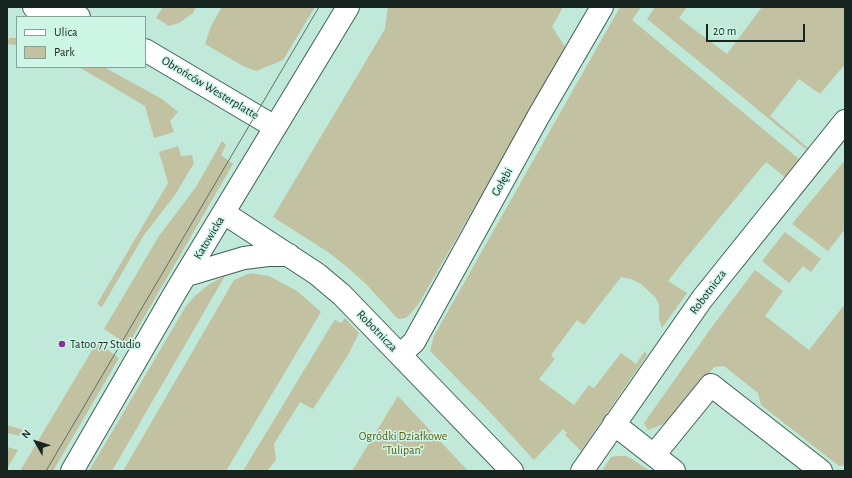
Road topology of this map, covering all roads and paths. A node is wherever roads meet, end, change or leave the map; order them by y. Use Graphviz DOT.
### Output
graph roads {
  1 [pos="34,7"];
  2 [pos="348,7"];
  3 [pos="602,7"];
  4 [pos="76,16"];
  5 [pos="146,51"];
  6 [pos="845,121"];
  7 [pos="275,127"];
  8 [pos="224,213"];
  9 [pos="289,255"];
  10 [pos="186,275"];
  11 [pos="400,355"];
  12 [pos="614,424"];
  13 [pos="654,455"];
  14 [pos="72,471"];
  15 [pos="512,471"];
  16 [pos="582,471"];
  17 [pos="674,471"];
  18 [pos="821,471"];
  1 -- 4 [label="street"];
  2 -- 7 [label="street, Katowicka"];
  3 -- 11 [label="street, Gołębi"];
  5 -- 7 [label="street, Obrońców Westerplatte"];
  6 -- 12 [label="street, Robotnicza"];
  7 -- 8 [label="street, Katowicka"];
  8 -- 9 [label="street, Robotnicza"];
  8 -- 10 [label="street, Katowicka"];
  9 -- 10 [label="street"];
  9 -- 11 [label="street, Robotnicza"];
  10 -- 14 [label="street, Katowicka"];
  11 -- 15 [label="street, Robotnicza"];
  12 -- 13 [label="street"];
  12 -- 16 [label="street, Robotnicza"];
  13 -- 17 [label="street"];
  13 -- 18 [label="street"];
}
